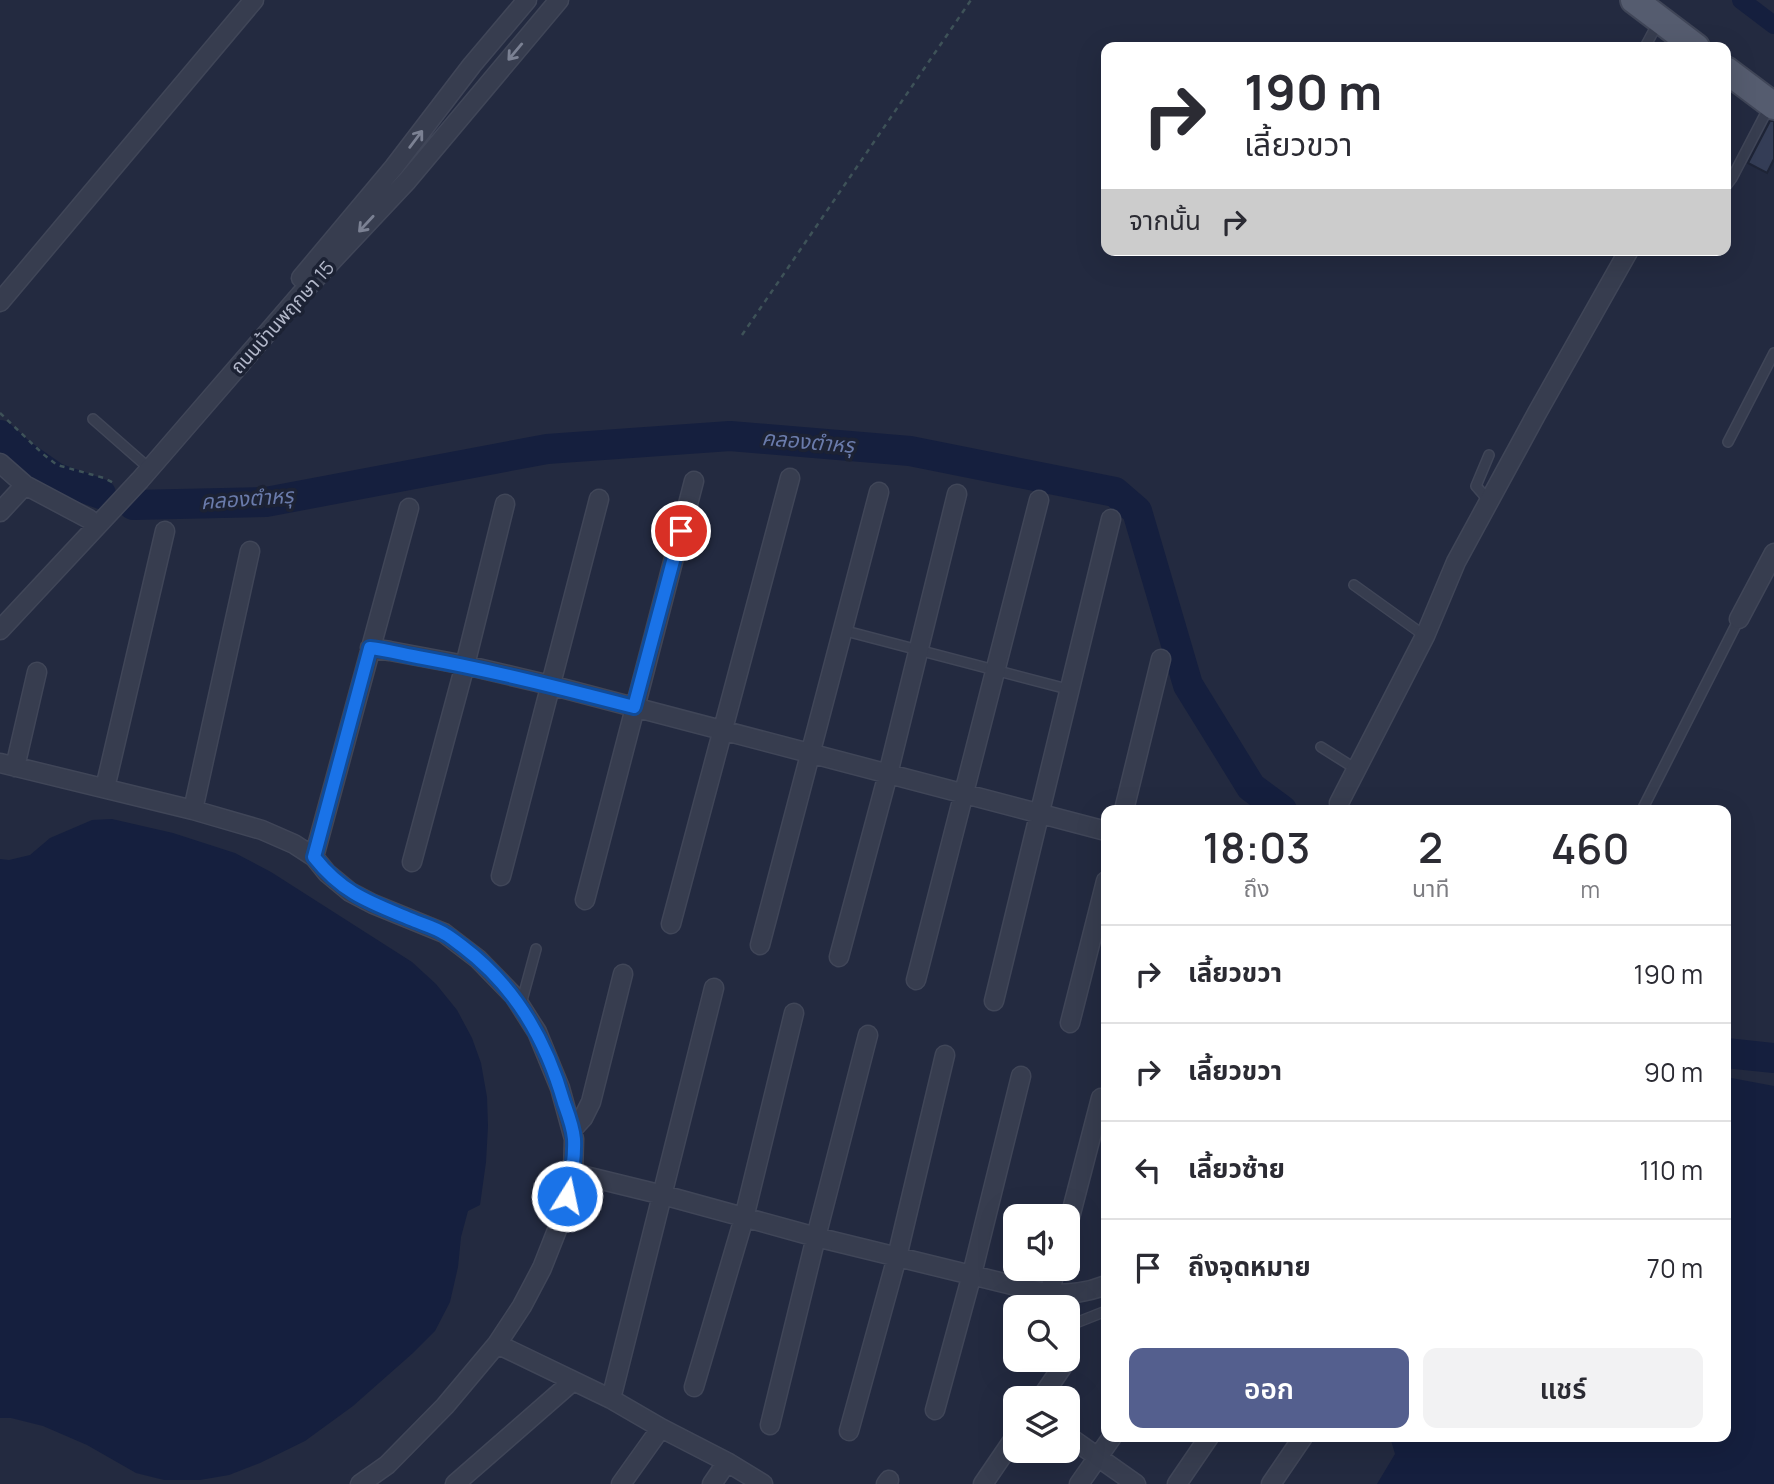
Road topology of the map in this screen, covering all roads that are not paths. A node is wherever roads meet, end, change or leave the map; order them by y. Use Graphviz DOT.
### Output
graph roads {
  1 [pos="254,0"];
  2 [pos="527,0"];
  3 [pos="559,0"];
  4 [pos="1634,0"];
  5 [pos="1660,20"];
  6 [pos="1648,42"];
  7 [pos="1689,42"];
  8 [pos="1731,78"];
  9 [pos="1772,105"];
  10 [pos="394,167"];
  11 [pos="1731,179"];
  12 [pos="407,181"];
  13 [pos="1626,256"];
  14 [pos="0,302"];
  15 [pos="1774,353"];
  16 [pos="93,419"];
  17 [pos="1728,442"];
  18 [pos="1489,455"];
  19 [pos="142,461"];
  20 [pos="0,463"];
  21 [pos="790,478"];
  22 [pos="694,481"];
  23 [pos="25,485"];
  24 [pos="879,492"];
  25 [pos="957,494"];
  26 [pos="599,499"];
  27 [pos="1039,500"];
  28 [pos="1489,501"];
  29 [pos="505,504"];
  30 [pos="409,508"];
  31 [pos="0,512"];
  32 [pos="89,519"];
  33 [pos="1111,519"];
  34 [pos="165,531"];
  35 [pos="250,551"];
  36 [pos="1774,553"];
  37 [pos="1354,585"];
  38 [pos="0,614"];
  39 [pos="1739,619"];
  40 [pos="0,630"];
  41 [pos="842,630"];
  42 [pos="1424,636"];
  43 [pos="370,648"];
  44 [pos="918,650"];
  45 [pos="1161,659"];
  46 [pos="465,665"];
  47 [pos="996,670"];
  48 [pos="37,672"];
  49 [pos="550,685"];
  50 [pos="1071,690"];
  51 [pos="634,707"];
  52 [pos="722,730"];
  53 [pos="1321,747"];
  54 [pos="809,753"];
  55 [pos="7,765"];
  56 [pos="1356,769"];
  57 [pos="888,774"];
  58 [pos="105,788"];
  59 [pos="965,794"];
  60 [pos="1339,803"];
  61 [pos="1125,805"];
  62 [pos="1645,805"];
  63 [pos="192,810"];
  64 [pos="1041,814"];
  65 [pos="1101,830"];
  66 [pos="314,857"];
  67 [pos="412,862"];
  68 [pos="501,876"];
  69 [pos="585,900"];
  70 [pos="1101,901"];
  71 [pos="671,924"];
  72 [pos="760,945"];
  73 [pos="536,949"];
  74 [pos="839,957"];
  75 [pos="623,974"];
  76 [pos="916,981"];
  77 [pos="714,988"];
  78 [pos="994,1001"];
  79 [pos="520,1006"];
  80 [pos="794,1013"];
  81 [pos="1070,1023"];
  82 [pos="868,1035"];
  83 [pos="945,1055"];
  84 [pos="1021,1076"];
  85 [pos="1101,1098"];
  86 [pos="572,1130"];
  87 [pos="573,1172"];
  88 [pos="663,1195"];
  89 [pos="1073,1204"];
  90 [pos="744,1218"];
  91 [pos="816,1237"];
  92 [pos="897,1256"];
  93 [pos="972,1273"];
  94 [pos="1053,1281"];
  95 [pos="1101,1288"];
  96 [pos="1049,1294"];
  97 [pos="1101,1313"];
  98 [pos="1080,1321"];
  99 [pos="497,1344"];
  100 [pos="573,1381"];
  101 [pos="694,1387"];
  102 [pos="611,1399"];
  103 [pos="936,1410"];
  104 [pos="770,1425"];
  105 [pos="661,1428"];
  106 [pos="849,1431"];
  107 [pos="1108,1442"];
  108 [pos="1206,1442"];
  109 [pos="1300,1442"];
  110 [pos="1080,1444"];
  111 [pos="1003,1455"];
  112 [pos="1098,1457"];
  113 [pos="727,1462"];
  114 [pos="360,1484"];
  115 [pos="455,1484"];
  116 [pos="621,1484"];
  117 [pos="712,1484"];
  118 [pos="763,1484"];
  119 [pos="983,1484"];
  120 [pos="1079,1484"];
  121 [pos="1136,1484"];
  122 [pos="1177,1484"];
  123 [pos="1271,1484"];
  1 -- 14 [label="street"];
  10 -- 2 [label="street, ถนนบ้านพฤกษา 15, one-way"];
  3 -- 12 [label="street, ถนนบ้านพฤกษา 15, one-way"];
  4 -- 5 [label="main road"];
  5 -- 6 [label="lane"];
  5 -- 7 [label="main road"];
  8 -- 9 [label="main road"];
  9 -- 11 [label="lane"];
  10 -- 12 [label="street"];
  10 -- 19 [label="street, ถนนบ้านพฤกษา 15"];
  12 -- 40 [label="street, ถนนบ้านพฤกษา 15, one-way"];
  13 -- 28 [label="street"];
  15 -- 17 [label="lane"];
  16 -- 19 [label="lane"];
  18 -- 28 [label="lane"];
  19 -- 32 [label="street, ถนนบ้านพฤกษา 15"];
  20 -- 23 [label="street"];
  21 -- 52 [label="street"];
  22 -- 51 [label="street"];
  23 -- 31 [label="street"];
  23 -- 32 [label="street"];
  24 -- 41 [label="street"];
  25 -- 44 [label="street"];
  26 -- 49 [label="street"];
  27 -- 47 [label="street"];
  28 -- 42 [label="street"];
  29 -- 46 [label="street"];
  30 -- 43 [label="street"];
  32 -- 38 [label="street, ถนนบ้านพฤกษา 15"];
  33 -- 50 [label="street"];
  34 -- 58 [label="street"];
  35 -- 63 [label="street"];
  36 -- 39 [label="street"];
  37 -- 42 [label="lane"];
  39 -- 62 [label="lane"];
  41 -- 44 [label="lane"];
  41 -- 54 [label="street"];
  42 -- 56 [label="street"];
  43 -- 46 [label="street"];
  43 -- 66 [label="street"];
  44 -- 47 [label="lane"];
  44 -- 57 [label="street"];
  45 -- 61 [label="street"];
  46 -- 49 [label="street"];
  46 -- 67 [label="street"];
  47 -- 50 [label="lane"];
  47 -- 59 [label="street"];
  48 -- 55 [label="street"];
  49 -- 51 [label="street"];
  49 -- 68 [label="street"];
  50 -- 64 [label="street"];
  51 -- 52 [label="street"];
  51 -- 69 [label="street"];
  52 -- 54 [label="street"];
  52 -- 71 [label="street"];
  53 -- 56 [label="lane"];
  54 -- 57 [label="street"];
  54 -- 72 [label="street"];
  55 -- 58 [label="street"];
  56 -- 60 [label="street"];
  57 -- 59 [label="street"];
  57 -- 74 [label="street"];
  58 -- 63 [label="street"];
  59 -- 64 [label="street"];
  59 -- 76 [label="street"];
  63 -- 66 [label="street"];
  64 -- 65 [label="street"];
  64 -- 78 [label="street"];
  66 -- 79 [label="street"];
  70 -- 81 [label="street"];
  73 -- 79 [label="lane"];
  75 -- 86 [label="street"];
  77 -- 88 [label="street"];
  79 -- 86 [label="street"];
  80 -- 90 [label="street"];
  82 -- 91 [label="street"];
  83 -- 92 [label="street"];
  84 -- 93 [label="street"];
  85 -- 89 [label="street"];
  86 -- 87 [label="street"];
  87 -- 88 [label="street"];
  87 -- 99 [label="street"];
  88 -- 90 [label="street"];
  88 -- 102 [label="street"];
  90 -- 91 [label="street"];
  90 -- 101 [label="street"];
  91 -- 92 [label="street"];
  91 -- 104 [label="street"];
  92 -- 93 [label="street"];
  92 -- 106 [label="street"];
  93 -- 96 [label="street"];
  93 -- 103 [label="street"];
  94 -- 96 [label="street"];
  95 -- 96 [label="street"];
  97 -- 98 [label="lane"];
  99 -- 100 [label="street"];
  99 -- 114 [label="street"];
  100 -- 102 [label="street"];
  100 -- 115 [label="street"];
  102 -- 105 [label="street"];
  105 -- 113 [label="street"];
  105 -- 116 [label="street"];
  107 -- 112 [label="street"];
  108 -- 122 [label="street"];
  109 -- 123 [label="street"];
  110 -- 112 [label="street"];
  111 -- 119 [label="street"];
  112 -- 120 [label="street"];
  112 -- 121 [label="street"];
  113 -- 117 [label="street"];
  113 -- 118 [label="street"];
}
